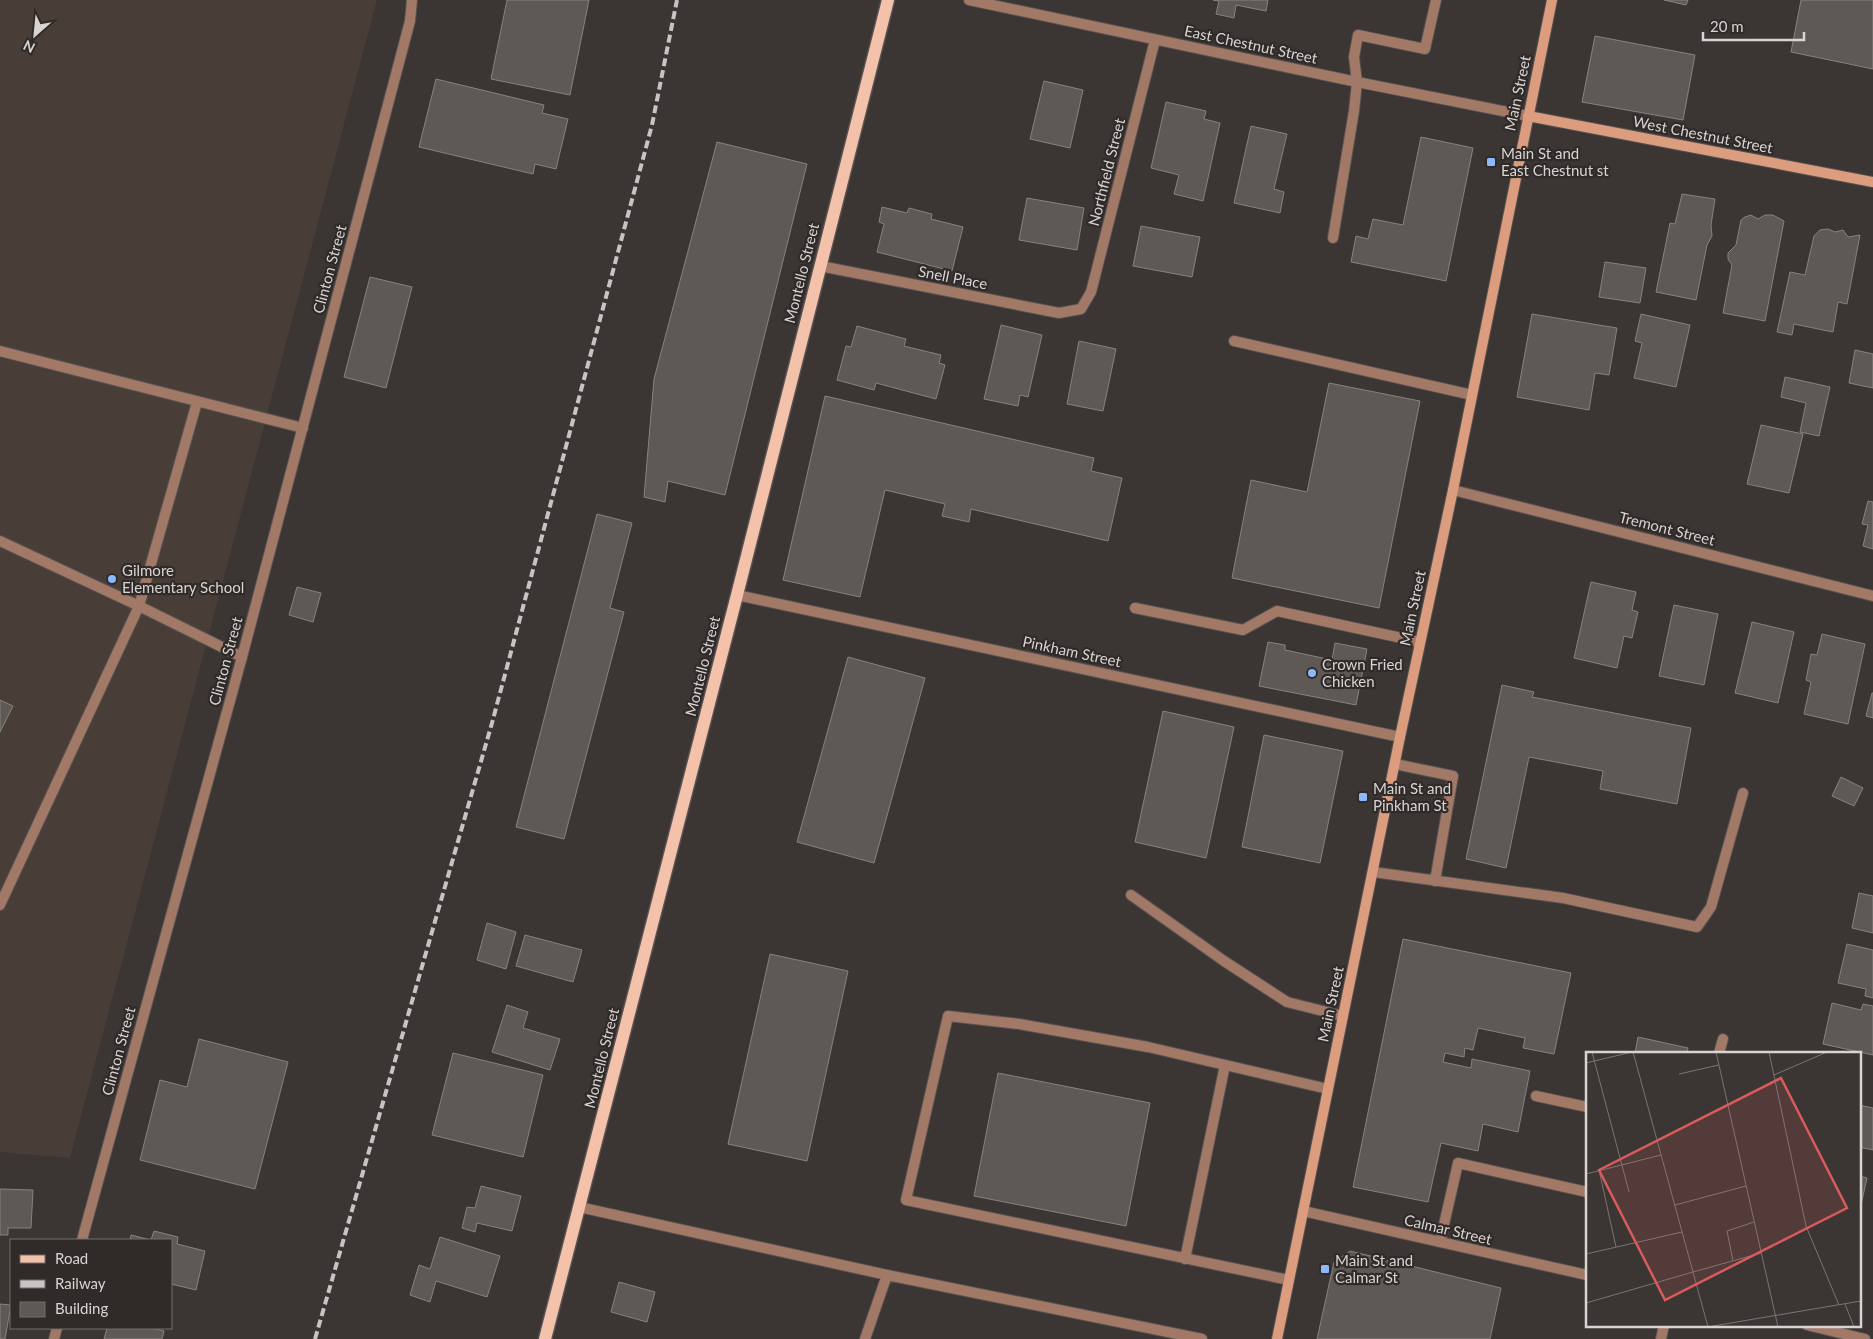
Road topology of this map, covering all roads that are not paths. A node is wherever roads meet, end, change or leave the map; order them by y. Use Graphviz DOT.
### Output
graph roads {
  1 [pos="412,0"];
  2 [pos="888,0"];
  3 [pos="969,0"];
  4 [pos="1436,0"];
  5 [pos="1552,0"];
  6 [pos="1155,40"];
  7 [pos="1357,82"];
  8 [pos="1528,116"];
  9 [pos="1873,182"];
  10 [pos="1332,238"];
  11 [pos="820,266"];
  12 [pos="1081,309"];
  13 [pos="1234,341"];
  14 [pos="0,351"];
  15 [pos="1472,395"];
  16 [pos="197,402"];
  17 [pos="302,428"];
  18 [pos="1453,490"];
  19 [pos="0,541"];
  20 [pos="737,595"];
  21 [pos="1873,596"];
  22 [pos="139,606"];
  23 [pos="1135,608"];
  24 [pos="1420,642"];
  25 [pos="242,657"];
  26 [pos="1400,737"];
  27 [pos="1395,764"];
  28 [pos="1743,794"];
  29 [pos="1372,872"];
  30 [pos="1435,881"];
  31 [pos="1131,895"];
  32 [pos="0,905"];
  33 [pos="1343,1016"];
  34 [pos="1722,1039"];
  35 [pos="1719,1052"];
  36 [pos="1224,1065"];
  37 [pos="1328,1089"];
  38 [pos="1536,1096"];
  39 [pos="1586,1107"];
  40 [pos="1586,1192"];
  41 [pos="579,1207"];
  42 [pos="1304,1211"];
  43 [pos="82,1239"];
  44 [pos="1440,1242"];
  45 [pos="1185,1259"];
  46 [pos="1586,1274"];
  47 [pos="887,1275"];
  48 [pos="1289,1280"];
  49 [pos="1664,1326"];
  50 [pos="1811,1326"];
  51 [pos="545,1339"];
  52 [pos="865,1339"];
  53 [pos="1202,1339"];
  54 [pos="1277,1339"];
  55 [pos="1661,1339"];
  56 [pos="1865,1339"];
  1 -- 17 [label="street, Clinton Street"];
  2 -- 11 [label="main road, Montello Street"];
  3 -- 6 [label="street, East Chestnut Street"];
  4 -- 7 [label="street"];
  5 -- 8 [label="main road, Main Street"];
  6 -- 7 [label="street, East Chestnut Street"];
  6 -- 12 [label="street, Northfield Street"];
  7 -- 8 [label="street, East Chestnut Street"];
  7 -- 10 [label="street"];
  8 -- 9 [label="main road, West Chestnut Street"];
  8 -- 15 [label="main road, Main Street"];
  11 -- 12 [label="street, Snell Place"];
  11 -- 20 [label="main road, Montello Street"];
  13 -- 15 [label="street"];
  14 -- 16 [label="street"];
  15 -- 18 [label="main road, Main Street"];
  16 -- 17 [label="street"];
  16 -- 22 [label="street"];
  17 -- 25 [label="street, Clinton Street"];
  18 -- 21 [label="street, Tremont Street"];
  18 -- 24 [label="main road, Main Street"];
  19 -- 22 [label="street"];
  20 -- 26 [label="street, Pinkham Street"];
  20 -- 41 [label="main road, Montello Street"];
  22 -- 25 [label="street"];
  22 -- 32 [label="street"];
  23 -- 24 [label="street"];
  24 -- 26 [label="main road, Main Street"];
  25 -- 43 [label="street, Clinton Street"];
  26 -- 27 [label="main road, Main Street"];
  27 -- 29 [label="main road, Main Street"];
  27 -- 30 [label="street"];
  28 -- 30 [label="street"];
  29 -- 30 [label="street"];
  29 -- 33 [label="main road, Main Street"];
  31 -- 33 [label="street"];
  33 -- 37 [label="main road, Main Street"];
  34 -- 35 [label="street"];
  36 -- 37 [label="street"];
  36 -- 45 [label="street"];
  36 -- 45 [label="street"];
  37 -- 42 [label="main road, Main Street"];
  38 -- 39 [label="street"];
  40 -- 44 [label="street"];
  41 -- 47 [label="street"];
  41 -- 51 [label="main road, Montello Street"];
  42 -- 44 [label="street, Calmar Street"];
  42 -- 48 [label="main road, Main Street"];
  44 -- 46 [label="street, Calmar Street"];
  45 -- 48 [label="street"];
  47 -- 52 [label="street"];
  47 -- 53 [label="street"];
  48 -- 54 [label="main road, Main Street"];
  49 -- 55 [label="street"];
  50 -- 56 [label="street"];
}
